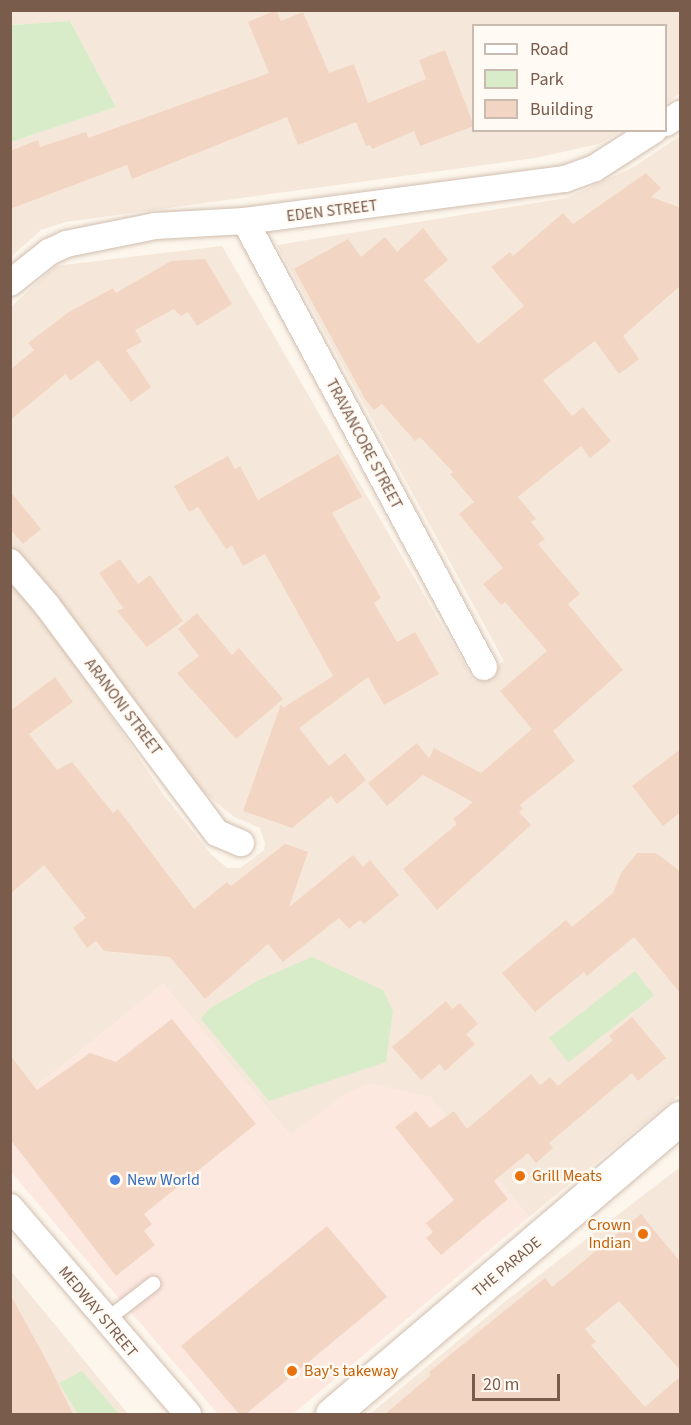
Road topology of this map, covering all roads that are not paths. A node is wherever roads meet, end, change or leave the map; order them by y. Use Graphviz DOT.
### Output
graph roads {
  1 [pos="681,114"];
  2 [pos="667,122"];
  3 [pos="651,132"];
  4 [pos="245,221"];
  5 [pos="10,283"];
  6 [pos="10,562"];
  7 [pos="484,667"];
  8 [pos="241,843"];
  9 [pos="681,1118"];
  10 [pos="10,1207"];
  11 [pos="153,1284"];
  12 [pos="105,1321"];
  13 [pos="188,1414"];
  14 [pos="332,1414"];
  1 -- 2 [label="street"];
  3 -- 4 [label="street, EDEN STREET"];
  4 -- 5 [label="street, EDEN STREET"];
  4 -- 7 [label="street, TRAVANCORE STREET"];
  6 -- 8 [label="street, ARANONI STREET"];
  9 -- 14 [label="main road, THE PARADE"];
  10 -- 12 [label="street, MEDWAY STREET"];
  11 -- 12 [label="lane"];
  12 -- 13 [label="street, MEDWAY STREET"];
}
